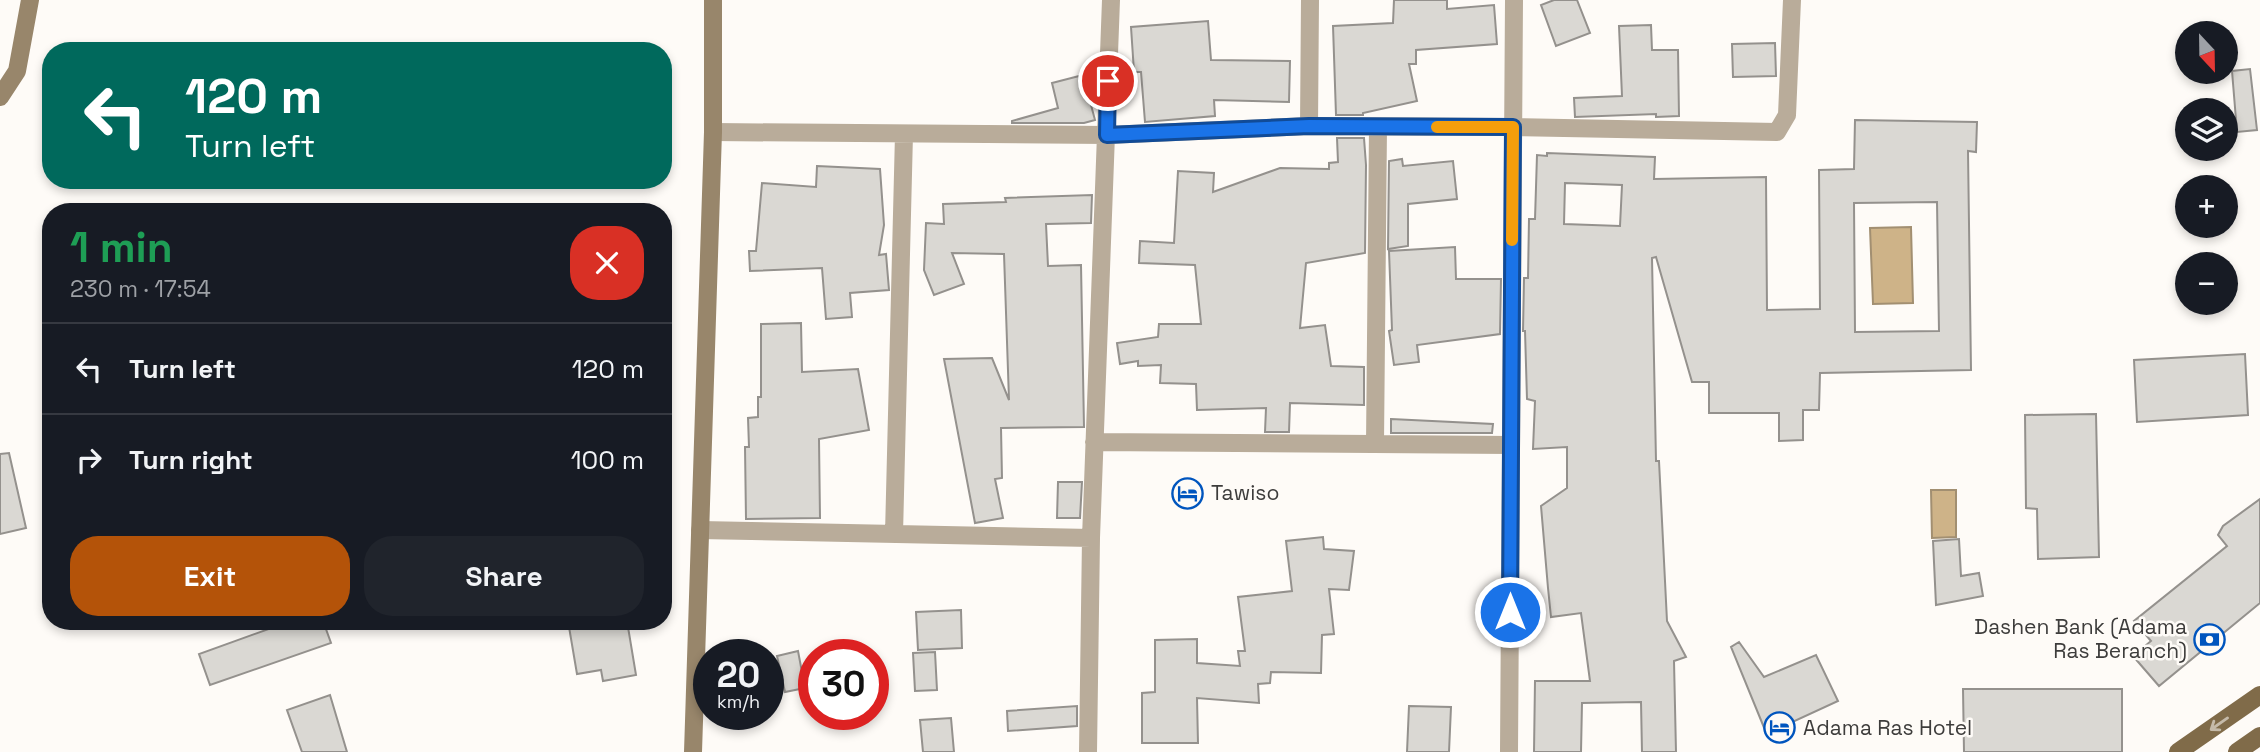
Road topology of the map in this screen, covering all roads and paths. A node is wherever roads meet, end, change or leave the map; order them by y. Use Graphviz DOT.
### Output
graph roads {
  1 [pos="30,0"];
  2 [pos="713,0"];
  3 [pos="1111,0"];
  4 [pos="1310,0"];
  5 [pos="1514,0"];
  6 [pos="1792,0"];
  7 [pos="0,97"];
  8 [pos="1309,126"];
  9 [pos="1378,127"];
  10 [pos="1513,127"];
  11 [pos="713,132"];
  12 [pos="904,134"];
  13 [pos="1107,135"];
  14 [pos="1094,442"];
  15 [pos="1375,444"];
  16 [pos="1511,445"];
  17 [pos="700,530"];
  18 [pos="894,534"];
  19 [pos="1091,538"];
  20 [pos="2260,695"];
  21 [pos="2260,736"];
  22 [pos="693,752"];
  23 [pos="1088,752"];
  24 [pos="1509,752"];
  25 [pos="2178,752"];
  26 [pos="2237,752"];
  1 -- 7 [label="street"];
  2 -- 11 [label="street"];
  3 -- 13 [label="street"];
  4 -- 8 [label="street"];
  5 -- 10 [label="street"];
  6 -- 10 [label="street"];
  8 -- 9 [label="street"];
  8 -- 13 [label="street"];
  9 -- 10 [label="street"];
  9 -- 15 [label="street"];
  10 -- 16 [label="street"];
  11 -- 12 [label="street"];
  11 -- 17 [label="street"];
  12 -- 13 [label="street"];
  12 -- 18 [label="street"];
  13 -- 14 [label="street"];
  14 -- 15 [label="street"];
  14 -- 19 [label="street"];
  15 -- 16 [label="street"];
  16 -- 24 [label="street"];
  17 -- 18 [label="street"];
  17 -- 22 [label="street"];
  18 -- 19 [label="street"];
  19 -- 23 [label="street"];
  20 -- 25 [label="main road, one-way"];
  21 -- 26 [label="main road"];
}
